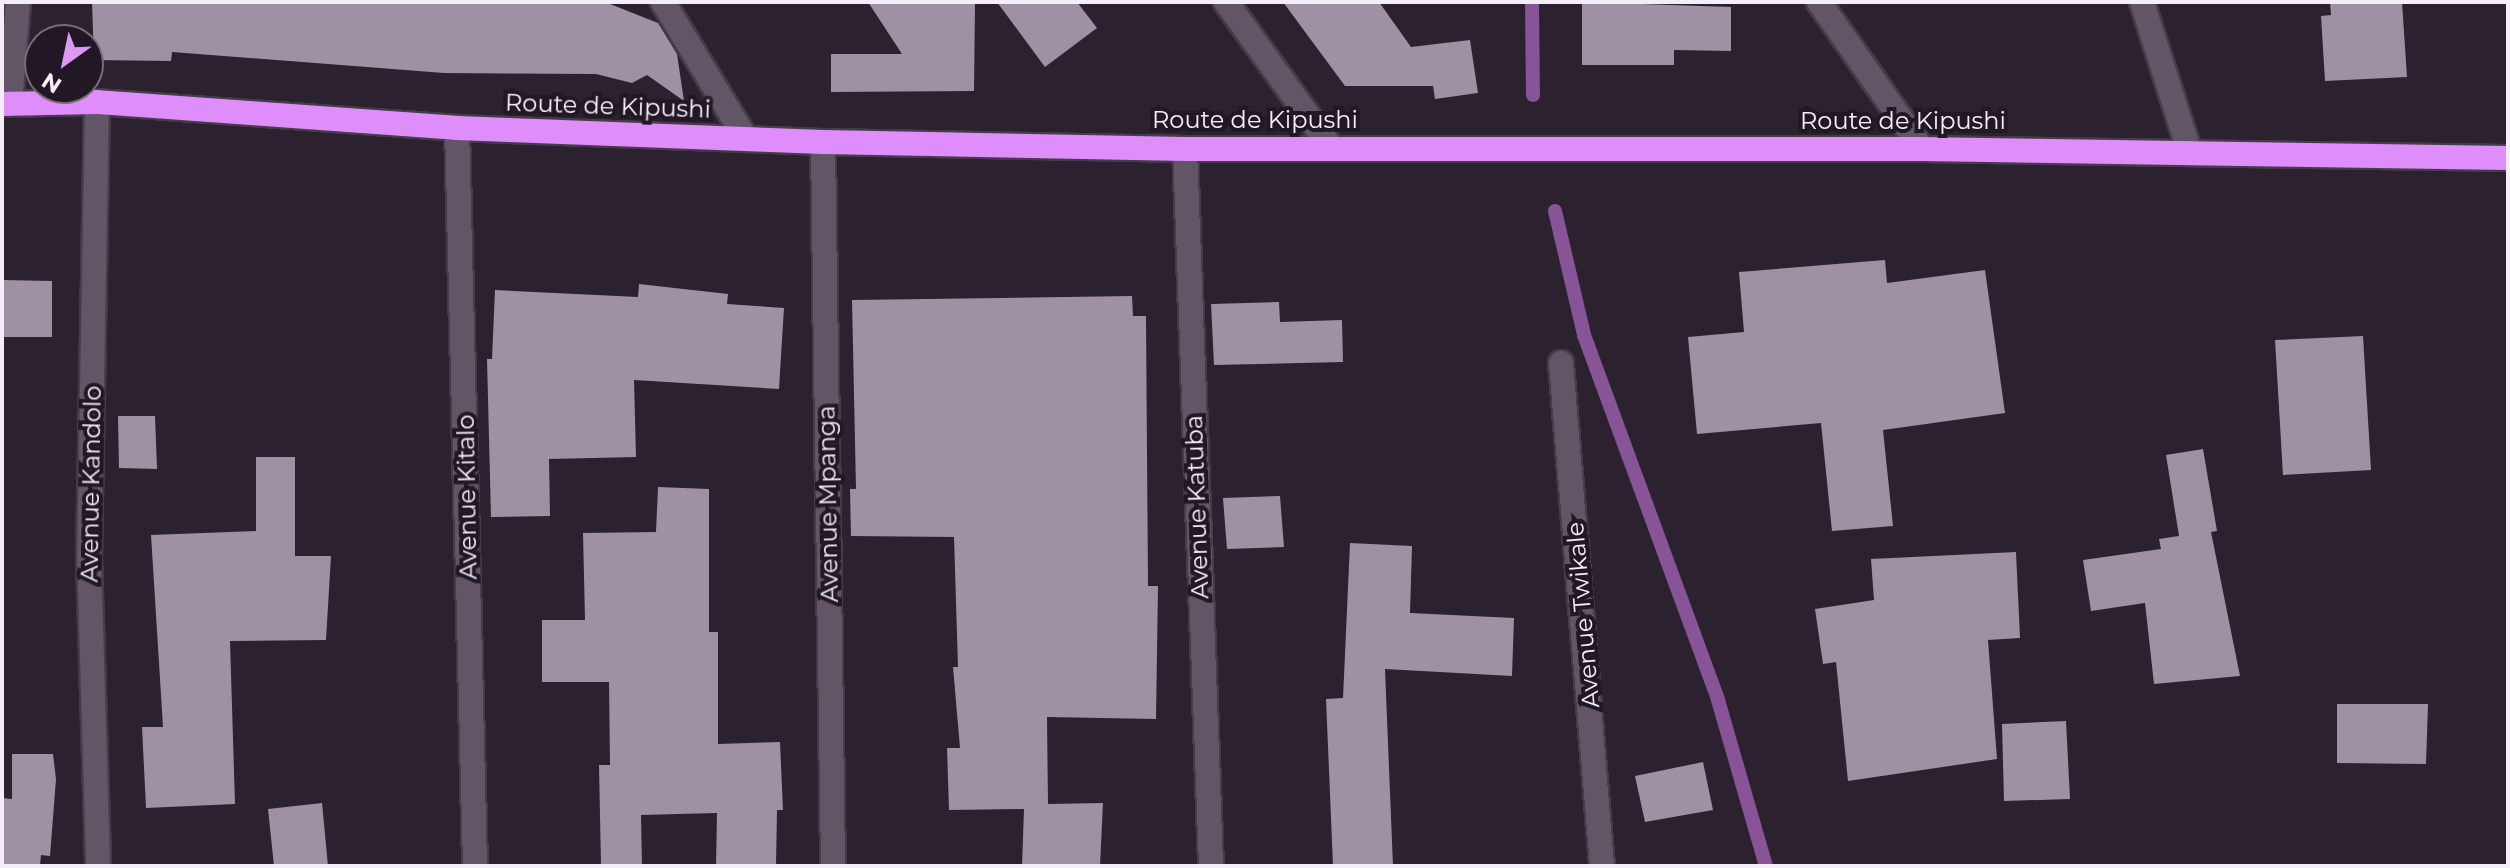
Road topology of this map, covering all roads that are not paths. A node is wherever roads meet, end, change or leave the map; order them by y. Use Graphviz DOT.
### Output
graph roads {
  1 [pos="18,2"];
  2 [pos="663,2"];
  3 [pos="1226,2"];
  4 [pos="1819,2"];
  5 [pos="2142,2"];
  6 [pos="104,103"];
  7 [pos="6,104"];
  8 [pos="97,104"];
  9 [pos="457,128"];
  10 [pos="746,139"];
  11 [pos="823,142"];
  12 [pos="1185,149"];
  13 [pos="1332,149"];
  14 [pos="1922,149"];
  15 [pos="2190,153"];
  16 [pos="2508,158"];
  17 [pos="1561,363"];
  18 [pos="98,866"];
  19 [pos="475,866"];
  20 [pos="833,866"];
  21 [pos="1211,866"];
  22 [pos="1602,866"];
  1 -- 7 [label="street"];
  2 -- 10 [label="street"];
  3 -- 13 [label="street"];
  4 -- 14 [label="street"];
  5 -- 15 [label="street"];
  6 -- 9 [label="highway, Route de Kipushi"];
  8 -- 18 [label="street, Avenue Kandolo"];
  9 -- 10 [label="highway, Route de Kipushi"];
  9 -- 19 [label="street, Avenue Kitalo"];
  10 -- 11 [label="highway, Route de Kipushi"];
  11 -- 12 [label="highway, Route de Kipushi"];
  11 -- 20 [label="street, Avenue Mpanga"];
  12 -- 13 [label="highway, Route de Kipushi"];
  12 -- 21 [label="street, Avenue Katuba"];
  13 -- 14 [label="highway, Route de Kipushi"];
  14 -- 15 [label="highway, Route de Kipushi"];
  15 -- 16 [label="highway, Route de Kipushi"];
  17 -- 22 [label="street, Avenue Twikale"];
}
